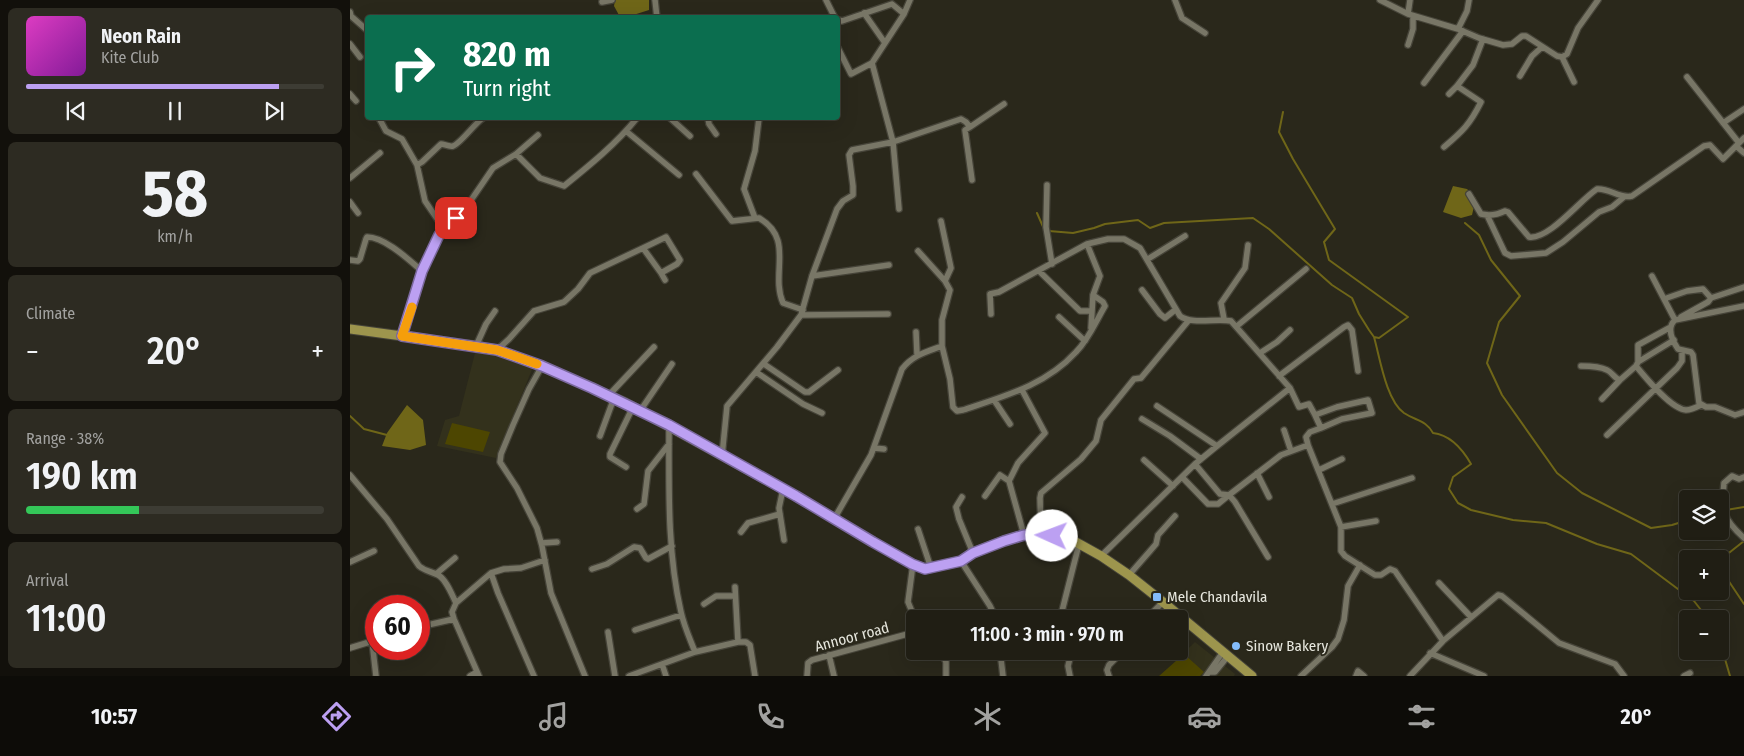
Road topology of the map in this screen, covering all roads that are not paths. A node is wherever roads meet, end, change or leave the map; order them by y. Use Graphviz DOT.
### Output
graph roads {
  1 [pos="612,0"];
  2 [pos="655,0"];
  3 [pos="826,0"];
  4 [pos="910,0"];
  5 [pos="1175,0"];
  6 [pos="1380,0"];
  7 [pos="1410,0"];
  8 [pos="1469,0"];
  9 [pos="1598,0"];
  10 [pos="602,2"];
  11 [pos="350,12"];
  12 [pos="864,13"];
  13 [pos="904,14"];
  14 [pos="657,15"];
  15 [pos="834,15"];
  16 [pos="1410,15"];
  17 [pos="840,20"];
  18 [pos="365,28"];
  19 [pos="1460,30"];
  20 [pos="1205,33"];
  21 [pos="1483,40"];
  22 [pos="885,43"];
  23 [pos="350,44"];
  24 [pos="1408,45"];
  25 [pos="1542,47"];
  26 [pos="840,52"];
  27 [pos="360,56"];
  28 [pos="1562,57"];
  29 [pos="872,63"];
  30 [pos="1520,76"];
  31 [pos="1687,77"];
  32 [pos="1574,82"];
  33 [pos="1424,83"];
  34 [pos="1457,86"];
  35 [pos="350,94"];
  36 [pos="1449,94"];
  37 [pos="356,101"];
  38 [pos="1004,104"];
  39 [pos="1744,109"];
  40 [pos="380,120"];
  41 [pos="480,120"];
  42 [pos="635,120"];
  43 [pos="672,120"];
  44 [pos="708,120"];
  45 [pos="759,120"];
  46 [pos="1723,123"];
  47 [pos="970,127"];
  48 [pos="626,131"];
  49 [pos="716,134"];
  50 [pos="538,135"];
  51 [pos="690,136"];
  52 [pos="1744,138"];
  53 [pos="893,142"];
  54 [pos="1737,145"];
  55 [pos="1444,147"];
  56 [pos="380,153"];
  57 [pos="516,154"];
  58 [pos="1744,154"];
  59 [pos="417,164"];
  60 [pos="696,174"];
  61 [pos="679,175"];
  62 [pos="350,178"];
  63 [pos="972,180"];
  64 [pos="1047,185"];
  65 [pos="1469,194"];
  66 [pos="1624,197"];
  67 [pos="350,202"];
  68 [pos="899,209"];
  69 [pos="358,213"];
  70 [pos="1487,216"];
  71 [pos="755,218"];
  72 [pos="941,221"];
  73 [pos="444,229"];
  74 [pos="1185,236"];
  75 [pos="1087,244"];
  76 [pos="1248,245"];
  77 [pos="643,248"];
  78 [pos="918,251"];
  79 [pos="1148,259"];
  80 [pos="350,260"];
  81 [pos="1052,264"];
  82 [pos="889,265"];
  83 [pos="1306,268"];
  84 [pos="422,271"];
  85 [pos="1039,271"];
  86 [pos="661,273"];
  87 [pos="812,276"];
  88 [pos="1652,276"];
  89 [pos="665,280"];
  90 [pos="945,281"];
  91 [pos="1744,287"];
  92 [pos="1142,290"];
  93 [pos="1093,295"];
  94 [pos="1664,298"];
  95 [pos="1711,298"];
  96 [pos="1744,306"];
  97 [pos="1175,310"];
  98 [pos="495,311"];
  99 [pos="1092,311"];
  100 [pos="802,313"];
  101 [pos="888,314"];
  102 [pos="991,314"];
  103 [pos="1059,317"];
  104 [pos="1189,320"];
  105 [pos="1224,320"];
  106 [pos="1674,320"];
  107 [pos="1237,326"];
  108 [pos="1669,328"];
  109 [pos="350,329"];
  110 [pos="1290,330"];
  111 [pos="916,332"];
  112 [pos="1090,332"];
  113 [pos="402,336"];
  114 [pos="1674,340"];
  115 [pos="1085,341"];
  116 [pos="476,346"];
  117 [pos="942,346"];
  118 [pos="654,347"];
  119 [pos="497,350"];
  120 [pos="1682,350"];
  121 [pos="1260,353"];
  122 [pos="917,354"];
  123 [pos="672,364"];
  124 [pos="764,364"];
  125 [pos="1637,364"];
  126 [pos="542,366"];
  127 [pos="1582,366"];
  128 [pos="838,370"];
  129 [pos="1358,371"];
  130 [pos="756,372"];
  131 [pos="1280,376"];
  132 [pos="1620,380"];
  133 [pos="1290,388"];
  134 [pos="1656,388"];
  135 [pos="1022,390"];
  136 [pos="612,396"];
  137 [pos="1602,399"];
  138 [pos="994,400"];
  139 [pos="1701,405"];
  140 [pos="1157,406"];
  141 [pos="636,409"];
  142 [pos="1744,412"];
  143 [pos="822,413"];
  144 [pos="1315,415"];
  145 [pos="1142,419"];
  146 [pos="1010,424"];
  147 [pos="669,425"];
  148 [pos="1321,428"];
  149 [pos="1284,430"];
  150 [pos="1607,435"];
  151 [pos="600,436"];
  152 [pos="669,444"];
  153 [pos="1308,445"];
  154 [pos="1217,446"];
  155 [pos="874,448"];
  156 [pos="884,449"];
  157 [pos="1291,450"];
  158 [pos="722,456"];
  159 [pos="1201,459"];
  160 [pos="1342,459"];
  161 [pos="1144,460"];
  162 [pos="1195,464"];
  163 [pos="626,467"];
  164 [pos="1319,470"];
  165 [pos="1257,473"];
  166 [pos="350,475"];
  167 [pos="1182,477"];
  168 [pos="1744,477"];
  169 [pos="1412,478"];
  170 [pos="1009,481"];
  171 [pos="1173,486"];
  172 [pos="783,489"];
  173 [pos="1229,495"];
  174 [pos="985,496"];
  175 [pos="962,497"];
  176 [pos="1269,497"];
  177 [pos="1332,504"];
  178 [pos="637,509"];
  179 [pos="780,514"];
  180 [pos="1175,516"];
  181 [pos="834,519"];
  182 [pos="1376,521"];
  183 [pos="1341,527"];
  184 [pos="918,529"];
  185 [pos="742,532"];
  186 [pos="1024,535"];
  187 [pos="1040,535"];
  188 [pos="1744,538"];
  189 [pos="784,540"];
  190 [pos="557,542"];
  191 [pos="542,543"];
  192 [pos="1079,544"];
  193 [pos="672,546"];
  194 [pos="374,551"];
  195 [pos="973,553"];
  196 [pos="1101,556"];
  197 [pos="1268,557"];
  198 [pos="455,558"];
  199 [pos="545,560"];
  200 [pos="961,561"];
  201 [pos="350,562"];
  202 [pos="912,564"];
  203 [pos="1360,565"];
  204 [pos="931,568"];
  205 [pos="592,569"];
  206 [pos="492,573"];
  207 [pos="436,574"];
  208 [pos="1129,575"];
  209 [pos="1439,583"];
  210 [pos="735,587"];
  211 [pos="735,596"];
  212 [pos="1163,602"];
  213 [pos="456,603"];
  214 [pos="704,604"];
  215 [pos="911,610"];
  216 [pos="992,610"];
  217 [pos="1062,610"];
  218 [pos="1155,610"];
  219 [pos="681,614"];
  220 [pos="1471,617"];
  221 [pos="454,619"];
  222 [pos="430,624"];
  223 [pos="635,630"];
  224 [pos="608,632"];
  225 [pos="906,634"];
  226 [pos="1443,641"];
  227 [pos="738,642"];
  228 [pos="365,644"];
  229 [pos="350,648"];
  230 [pos="695,652"];
  231 [pos="1430,653"];
  232 [pos="1226,654"];
  233 [pos="829,655"];
  234 [pos="375,660"];
  235 [pos="945,660"];
  236 [pos="1001,660"];
  237 [pos="1070,660"];
  238 [pos="1114,660"];
  239 [pos="662,664"];
  240 [pos="646,673"];
  241 [pos="478,674"];
  242 [pos="1208,674"];
  243 [pos="376,676"];
  244 [pos="470,676"];
  245 [pos="534,676"];
  246 [pos="585,676"];
  247 [pos="615,676"];
  248 [pos="629,676"];
  249 [pos="666,676"];
  250 [pos="754,676"];
  251 [pos="807,676"];
  252 [pos="834,676"];
  253 [pos="946,676"];
  254 [pos="1003,676"];
  255 [pos="1070,676"];
  256 [pos="1109,676"];
  257 [pos="1252,676"];
  258 [pos="1301,676"];
  259 [pos="1356,676"];
  260 [pos="1364,676"];
  261 [pos="1410,676"];
  262 [pos="1484,676"];
  263 [pos="1624,676"];
  1 -- 10 [label="street"];
  2 -- 14 [label="street"];
  3 -- 15 [label="street"];
  4 -- 13 [label="street"];
  5 -- 20 [label="street"];
  6 -- 16 [label="street"];
  7 -- 16 [label="street"];
  8 -- 19 [label="street"];
  9 -- 28 [label="street"];
  11 -- 18 [label="street"];
  12 -- 13 [label="street"];
  12 -- 17 [label="street"];
  12 -- 22 [label="street"];
  13 -- 22 [label="street"];
  16 -- 19 [label="street"];
  16 -- 24 [label="street"];
  19 -- 21 [label="street"];
  19 -- 33 [label="street"];
  21 -- 25 [label="street"];
  21 -- 34 [label="street"];
  22 -- 29 [label="street"];
  23 -- 27 [label="street"];
  25 -- 28 [label="street"];
  25 -- 30 [label="street"];
  26 -- 29 [label="street"];
  28 -- 32 [label="street"];
  29 -- 53 [label="street"];
  31 -- 46 [label="street"];
  34 -- 36 [label="street"];
  34 -- 55 [label="street"];
  35 -- 37 [label="street"];
  38 -- 47 [label="street"];
  39 -- 46 [label="street"];
  40 -- 59 [label="street"];
  41 -- 59 [label="street"];
  42 -- 48 [label="street"];
  43 -- 51 [label="street"];
  44 -- 49 [label="street"];
  45 -- 71 [label="street"];
  46 -- 54 [label="street"];
  47 -- 53 [label="street"];
  47 -- 63 [label="street"];
  48 -- 57 [label="street"];
  48 -- 61 [label="street"];
  50 -- 57 [label="street"];
  52 -- 54 [label="street"];
  53 -- 68 [label="street"];
  53 -- 87 [label="street"];
  54 -- 58 [label="street"];
  54 -- 66 [label="street"];
  56 -- 62 [label="street"];
  57 -- 73 [label="street"];
  59 -- 73 [label="street"];
  60 -- 71 [label="street"];
  64 -- 81 [label="street"];
  65 -- 70 [label="street"];
  66 -- 70 [label="street"];
  66 -- 70 [label="street"];
  67 -- 69 [label="street"];
  71 -- 100 [label="street"];
  72 -- 90 [label="street"];
  73 -- 84 [label="street"];
  74 -- 79 [label="street"];
  75 -- 79 [label="street"];
  75 -- 81 [label="street"];
  75 -- 93 [label="street"];
  76 -- 105 [label="street"];
  77 -- 86 [label="street"];
  77 -- 86 [label="street"];
  77 -- 119 [label="street"];
  78 -- 90 [label="street"];
  79 -- 97 [label="street"];
  80 -- 84 [label="street"];
  81 -- 85 [label="street"];
  82 -- 87 [label="street"];
  83 -- 107 [label="street"];
  84 -- 113 [label="street"];
  85 -- 99 [label="street"];
  85 -- 102 [label="street"];
  86 -- 89 [label="street"];
  87 -- 100 [label="street"];
  88 -- 94 [label="street"];
  90 -- 117 [label="street"];
  91 -- 95 [label="street"];
  92 -- 97 [label="street"];
  93 -- 99 [label="street"];
  93 -- 112 [label="street"];
  94 -- 95 [label="street"];
  94 -- 106 [label="street"];
  95 -- 106 [label="street"];
  96 -- 106 [label="street"];
  97 -- 104 [label="street"];
  98 -- 116 [label="street"];
  99 -- 112 [label="street"];
  100 -- 101 [label="street"];
  100 -- 124 [label="street"];
  103 -- 115 [label="street"];
  104 -- 105 [label="street"];
  104 -- 187 [label="street"];
  105 -- 107 [label="street"];
  106 -- 108 [label="street"];
  107 -- 121 [label="street"];
  108 -- 114 [label="street"];
  108 -- 125 [label="street"];
  109 -- 113 [label="main road"];
  110 -- 121 [label="street"];
  111 -- 122 [label="street"];
  112 -- 115 [label="street"];
  113 -- 116 [label="main road"];
  114 -- 120 [label="street"];
  114 -- 125 [label="street"];
  115 -- 135 [label="street"];
  116 -- 119 [label="main road"];
  117 -- 122 [label="street"];
  117 -- 138 [label="street"];
  118 -- 136 [label="street"];
  119 -- 126 [label="main road"];
  120 -- 134 [label="street"];
  120 -- 139 [label="street"];
  121 -- 131 [label="street"];
  122 -- 155 [label="street"];
  123 -- 141 [label="street"];
  124 -- 128 [label="street"];
  124 -- 130 [label="street"];
  125 -- 132 [label="street"];
  125 -- 134 [label="street"];
  126 -- 136 [label="main road"];
  126 -- 191 [label="street"];
  127 -- 132 [label="street"];
  129 -- 131 [label="street"];
  130 -- 143 [label="street"];
  130 -- 158 [label="street"];
  131 -- 133 [label="street"];
  132 -- 137 [label="street"];
  133 -- 144 [label="street"];
  133 -- 154 [label="street"];
  134 -- 139 [label="street"];
  134 -- 150 [label="street"];
  135 -- 138 [label="street"];
  135 -- 170 [label="street"];
  136 -- 141 [label="main road"];
  136 -- 151 [label="street"];
  138 -- 146 [label="street"];
  139 -- 142 [label="street"];
  140 -- 154 [label="street"];
  141 -- 147 [label="main road"];
  141 -- 163 [label="street"];
  144 -- 148 [label="street"];
  144 -- 148 [label="street"];
  145 -- 159 [label="street"];
  147 -- 152 [label="street"];
  147 -- 158 [label="main road"];
  148 -- 153 [label="street"];
  149 -- 157 [label="street"];
  152 -- 178 [label="street"];
  152 -- 193 [label="street"];
  153 -- 157 [label="street"];
  153 -- 164 [label="street"];
  154 -- 159 [label="street"];
  155 -- 156 [label="street"];
  155 -- 181 [label="street"];
  157 -- 165 [label="street"];
  158 -- 172 [label="main road"];
  159 -- 162 [label="street"];
  160 -- 164 [label="street"];
  161 -- 171 [label="street"];
  162 -- 167 [label="street"];
  162 -- 173 [label="street"];
  164 -- 177 [label="street"];
  165 -- 173 [label="street"];
  165 -- 176 [label="street"];
  166 -- 207 [label="street"];
  167 -- 171 [label="street"];
  167 -- 173 [label="street"];
  168 -- 188 [label="street"];
  169 -- 177 [label="street"];
  170 -- 174 [label="street"];
  170 -- 186 [label="street"];
  171 -- 196 [label="street"];
  172 -- 179 [label="street"];
  172 -- 181 [label="main road"];
  173 -- 197 [label="street"];
  175 -- 195 [label="street"];
  177 -- 183 [label="street"];
  179 -- 185 [label="street"];
  179 -- 189 [label="street"];
  180 -- 208 [label="street"];
  181 -- 202 [label="main road"];
  182 -- 183 [label="street"];
  183 -- 203 [label="street"];
  184 -- 204 [label="street"];
  186 -- 187 [label="main road"];
  186 -- 195 [label="main road"];
  187 -- 192 [label="main road"];
  190 -- 191 [label="street"];
  191 -- 199 [label="street"];
  192 -- 196 [label="main road"];
  192 -- 217 [label="street"];
  193 -- 205 [label="street"];
  193 -- 219 [label="street"];
  194 -- 201 [label="street"];
  195 -- 200 [label="main road"];
  196 -- 208 [label="main road"];
  198 -- 207 [label="street"];
  199 -- 206 [label="street"];
  199 -- 246 [label="street"];
  200 -- 204 [label="main road"];
  200 -- 216 [label="street"];
  202 -- 204 [label="main road"];
  202 -- 215 [label="street"];
  203 -- 226 [label="street"];
  203 -- 258 [label="street"];
  206 -- 213 [label="street"];
  206 -- 245 [label="street"];
  207 -- 213 [label="street"];
  208 -- 212 [label="main road"];
  209 -- 220 [label="street"];
  210 -- 211 [label="street"];
  211 -- 214 [label="street"];
  211 -- 227 [label="street"];
  212 -- 218 [label="street"];
  212 -- 232 [label="main road"];
  213 -- 221 [label="street"];
  219 -- 223 [label="street"];
  219 -- 230 [label="street"];
  220 -- 226 [label="street"];
  220 -- 263 [label="street"];
  221 -- 222 [label="street"];
  221 -- 241 [label="street"];
  224 -- 247 [label="street"];
  225 -- 233 [label="street, Annoor road"];
  226 -- 231 [label="street"];
  227 -- 230 [label="street"];
  227 -- 250 [label="street"];
  228 -- 229 [label="street"];
  230 -- 239 [label="street"];
  231 -- 261 [label="street"];
  231 -- 262 [label="street"];
  232 -- 242 [label="street"];
  232 -- 257 [label="main road"];
  233 -- 251 [label="street, Annoor road"];
  233 -- 252 [label="street"];
  234 -- 243 [label="street"];
  235 -- 253 [label="street"];
  236 -- 254 [label="street"];
  237 -- 255 [label="street"];
  238 -- 256 [label="street"];
  239 -- 240 [label="street"];
  239 -- 249 [label="street"];
  240 -- 248 [label="street"];
  241 -- 244 [label="street"];
  259 -- 260 [label="street"];
}
